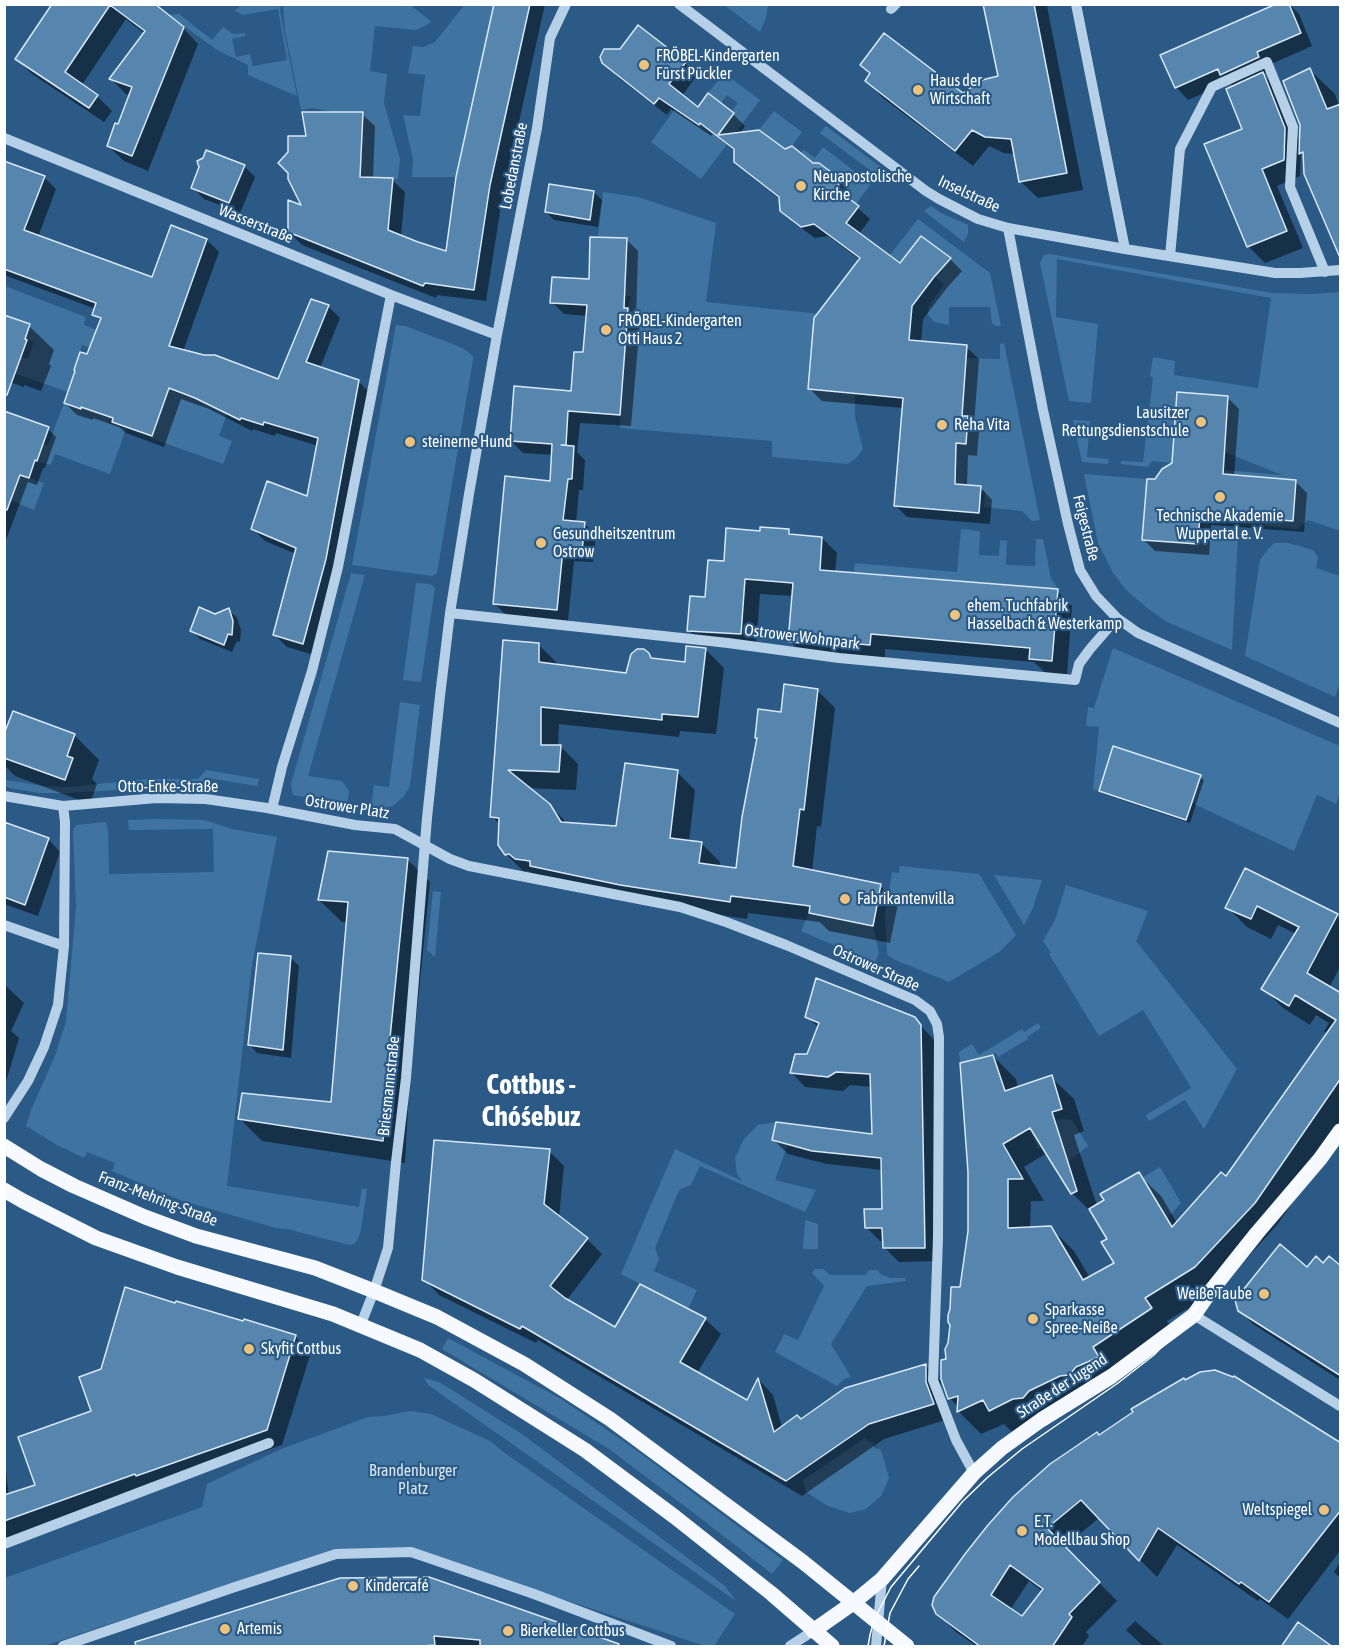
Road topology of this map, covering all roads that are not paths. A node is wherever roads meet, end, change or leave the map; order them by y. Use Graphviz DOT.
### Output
graph roads {
  1 [pos="566,4"];
  2 [pos="679,4"];
  3 [pos="1076,4"];
  4 [pos="4,138"];
  5 [pos="1008,228"];
  6 [pos="1125,249"];
  7 [pos="1170,256"];
  8 [pos="1341,270"];
  9 [pos="1324,272"];
  10 [pos="392,295"];
  11 [pos="497,335"];
  12 [pos="450,613"];
  13 [pos="1117,618"];
  14 [pos="1341,723"];
  15 [pos="4,796"];
  16 [pos="63,806"];
  17 [pos="272,809"];
  18 [pos="425,846"];
  19 [pos="4,925"];
  20 [pos="64,946"];
  21 [pos="4,1118"];
  22 [pos="1341,1131"];
  23 [pos="4,1146"];
  24 [pos="4,1190"];
  25 [pos="374,1291"];
  26 [pos="1194,1315"];
  27 [pos="361,1324"];
  28 [pos="1341,1407"];
  29 [pos="269,1443"];
  30 [pos="974,1473"];
  31 [pos="4,1544"];
  32 [pos="882,1579"];
  33 [pos="853,1603"];
  34 [pos="879,1624"];
  35 [pos="813,1631"];
  36 [pos="63,1647"];
  37 [pos="671,1647"];
  38 [pos="790,1647"];
  39 [pos="832,1647"];
  40 [pos="876,1647"];
  41 [pos="907,1647"];
  1 -- 11 [label="street, Lobedanstraße"];
  2 -- 5 [label="street, Inselstraße"];
  3 -- 6 [label="street"];
  4 -- 10 [label="street, Wasserstraße"];
  5 -- 6 [label="street, Inselstraße"];
  5 -- 13 [label="street, Feigestraße"];
  6 -- 7 [label="street, Inselstraße"];
  7 -- 9 [label="street, Inselstraße"];
  7 -- 9 [label="street"];
  8 -- 9 [label="street, Inselstraße"];
  10 -- 11 [label="street, Wasserstraße"];
  10 -- 17 [label="street"];
  11 -- 12 [label="street"];
  12 -- 13 [label="street, Ostrower Wohnpark"];
  12 -- 18 [label="street"];
  13 -- 14 [label="street, Feigestraße"];
  15 -- 16 [label="street, Otto-Enke-Straße"];
  16 -- 17 [label="street, Otto-Enke-Straße"];
  16 -- 20 [label="street"];
  17 -- 18 [label="street, Ostrower Platz"];
  18 -- 25 [label="street, Briesmannstraße"];
  18 -- 30 [label="street, Ostrower Straße"];
  19 -- 20 [label="street"];
  20 -- 21 [label="street"];
  22 -- 26 [label="main road, Straße der Jugend"];
  23 -- 25 [label="main road, Franz-Mehring-Straße"];
  24 -- 27 [label="main road"];
  25 -- 27 [label="street, Briesmannstraße"];
  25 -- 33 [label="main road"];
  26 -- 28 [label="street"];
  26 -- 30 [label="main road, Straße der Jugend"];
  27 -- 35 [label="main road"];
  29 -- 31 [label="street"];
  30 -- 32 [label="main road, Straße der Jugend"];
  32 -- 33 [label="main road, Straße der Jugend"];
  32 -- 34 [label="street"];
  33 -- 34 [label="main road"];
  33 -- 35 [label="main road, Straße der Jugend"];
  34 -- 40 [label="street"];
  34 -- 41 [label="main road"];
  35 -- 38 [label="street"];
  35 -- 39 [label="main road"];
  36 -- 37 [label="street"];
}
